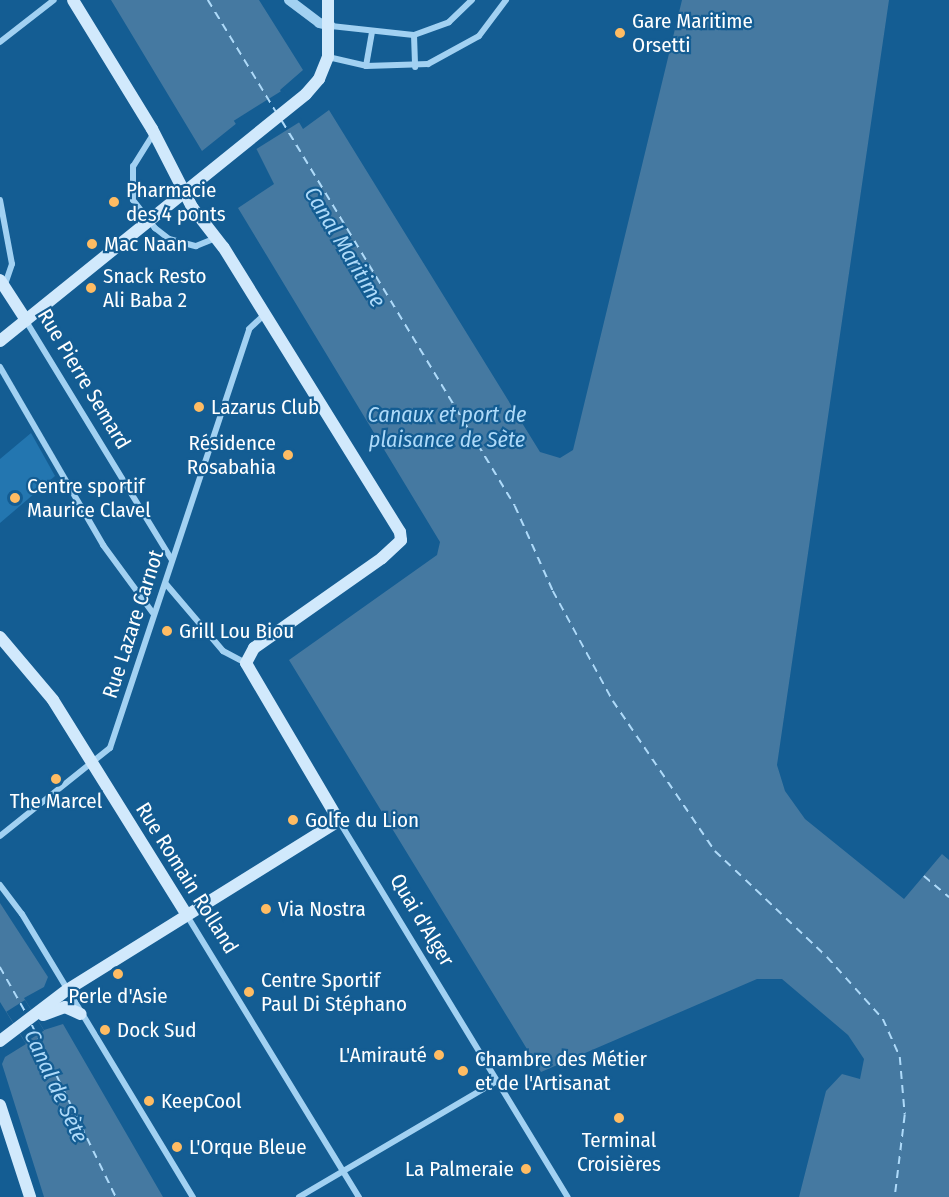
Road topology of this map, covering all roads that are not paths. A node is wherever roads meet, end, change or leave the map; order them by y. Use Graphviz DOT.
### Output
graph roads {
  1 [pos="54,0"];
  2 [pos="73,0"];
  3 [pos="289,0"];
  4 [pos="328,0"];
  5 [pos="472,0"];
  6 [pos="506,0"];
  7 [pos="331,26"];
  8 [pos="372,33"];
  9 [pos="414,35"];
  10 [pos="0,42"];
  11 [pos="328,57"];
  12 [pos="366,66"];
  13 [pos="414,67"];
  14 [pos="154,131"];
  15 [pos="185,190"];
  16 [pos="0,200"];
  17 [pos="146,222"];
  18 [pos="216,238"];
  19 [pos="2,283"];
  20 [pos="264,315"];
  21 [pos="26,320"];
  22 [pos="0,341"];
  23 [pos="0,367"];
  24 [pos="172,560"];
  25 [pos="166,584"];
  26 [pos="153,613"];
  27 [pos="0,637"];
  28 [pos="246,663"];
  29 [pos="93,764"];
  30 [pos="339,820"];
  31 [pos="0,836"];
  32 [pos="0,885"];
  33 [pos="186,914"];
  34 [pos="67,990"];
  35 [pos="81,1014"];
  36 [pos="36,1017"];
  37 [pos="0,1041"];
  38 [pos="497,1081"];
  39 [pos="0,1105"];
  40 [pos="344,1172"];
  41 [pos="30,1197"];
  42 [pos="193,1197"];
  43 [pos="299,1197"];
  44 [pos="359,1197"];
  45 [pos="568,1197"];
  1 -- 10 [label="street"];
  2 -- 14 [label="main road"];
  3 -- 7 [label="street"];
  4 -- 7 [label="main road"];
  5 -- 9 [label="street"];
  6 -- 13 [label="street"];
  7 -- 8 [label="street"];
  7 -- 11 [label="main road"];
  8 -- 9 [label="street"];
  8 -- 12 [label="street"];
  9 -- 13 [label="street"];
  11 -- 12 [label="street"];
  11 -- 15 [label="main road"];
  12 -- 13 [label="street"];
  14 -- 15 [label="main road"];
  14 -- 17 [label="street"];
  15 -- 17 [label="main road"];
  15 -- 18 [label="main road"];
  16 -- 19 [label="street"];
  17 -- 18 [label="street"];
  17 -- 21 [label="main road"];
  18 -- 20 [label="main road"];
  19 -- 21 [label="main road, Rue Pierre Semard"];
  20 -- 24 [label="street, Rue Lazare Carnot"];
  20 -- 28 [label="main road"];
  21 -- 22 [label="main road"];
  21 -- 24 [label="street, Rue Pierre Semard"];
  23 -- 26 [label="street"];
  24 -- 25 [label="street, Rue Lazare Carnot"];
  25 -- 26 [label="street, Rue Lazare Carnot"];
  25 -- 28 [label="street"];
  26 -- 29 [label="street, Rue Lazare Carnot"];
  27 -- 29 [label="main road, Rue Romain Rolland"];
  28 -- 30 [label="main road, Quai d'Alger"];
  29 -- 31 [label="street, Rue Lazare Carnot"];
  29 -- 33 [label="main road, Rue Romain Rolland"];
  30 -- 33 [label="main road"];
  30 -- 38 [label="street, Quai d'Alger"];
  32 -- 34 [label="street"];
  33 -- 34 [label="main road"];
  33 -- 40 [label="street, Rue Romain Rolland"];
  34 -- 35 [label="street"];
  34 -- 36 [label="main road"];
  35 -- 36 [label="main road"];
  35 -- 42 [label="street"];
  36 -- 37 [label="main road"];
  38 -- 40 [label="street"];
  38 -- 45 [label="street, Quai d'Alger"];
  39 -- 41 [label="main road"];
  40 -- 43 [label="street"];
  40 -- 44 [label="street, Rue Romain Rolland"];
}
